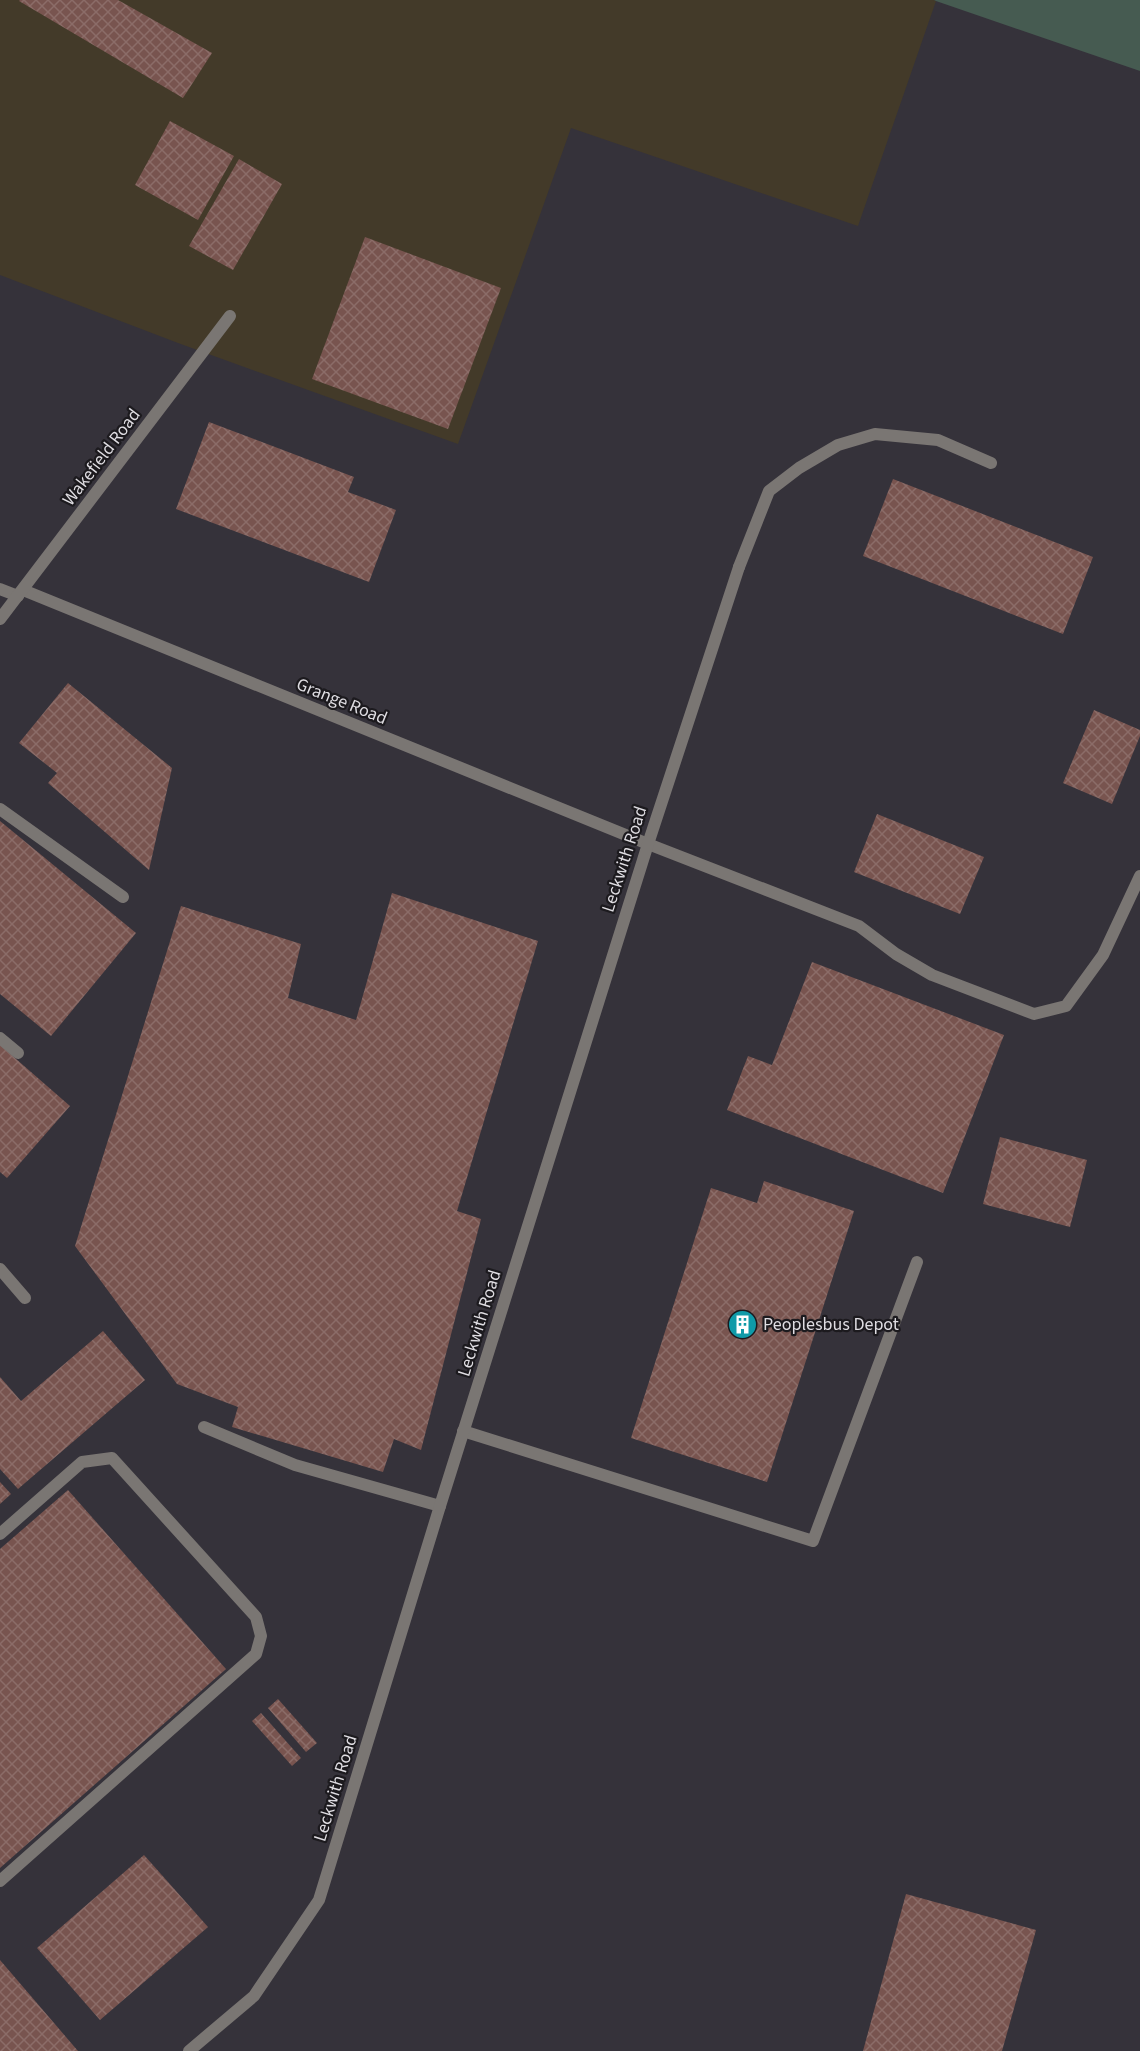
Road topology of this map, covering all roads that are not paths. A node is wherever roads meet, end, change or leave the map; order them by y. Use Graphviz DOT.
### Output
graph roads {
  1 [pos="230,316"];
  2 [pos="992,463"];
  3 [pos="0,589"];
  4 [pos="21,593"];
  5 [pos="0,619"];
  6 [pos="0,809"];
  7 [pos="648,844"];
  8 [pos="1140,876"];
  9 [pos="123,897"];
  10 [pos="0,1038"];
  11 [pos="18,1053"];
  12 [pos="917,1262"];
  13 [pos="0,1269"];
  14 [pos="25,1298"];
  15 [pos="204,1427"];
  16 [pos="464,1431"];
  17 [pos="440,1506"];
  18 [pos="0,1534"];
  19 [pos="0,1881"];
  20 [pos="189,2051"];
  1 -- 4 [label="street, Wakefield Road"];
  2 -- 7 [label="street, Leckwith Road"];
  3 -- 4 [label="street, Grange Road"];
  4 -- 5 [label="street, Wakefield Road"];
  4 -- 7 [label="street, Grange Road"];
  6 -- 9 [label="street"];
  7 -- 8 [label="street, Grange Road"];
  7 -- 16 [label="street, Leckwith Road"];
  10 -- 11 [label="street"];
  12 -- 16 [label="street"];
  13 -- 14 [label="street"];
  15 -- 17 [label="street"];
  16 -- 17 [label="street, Leckwith Road"];
  17 -- 20 [label="street, Leckwith Road"];
  18 -- 19 [label="street"];
}
